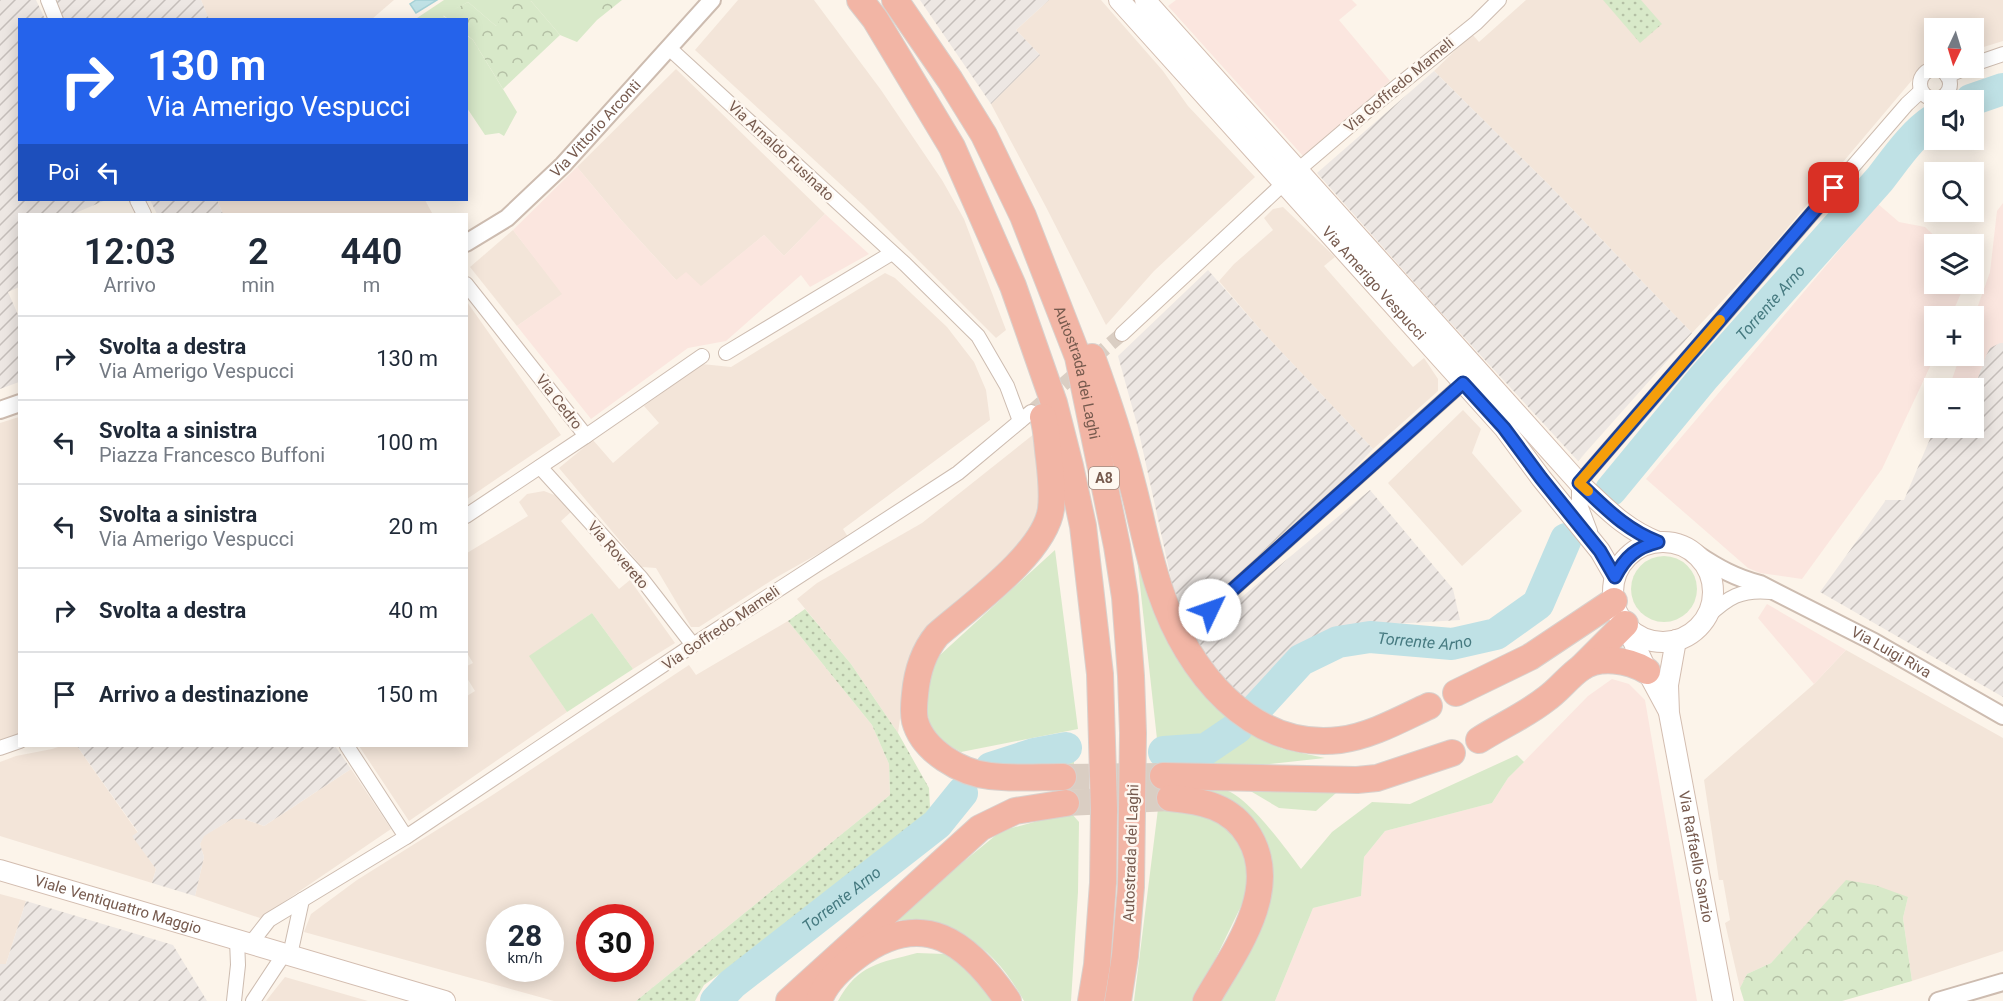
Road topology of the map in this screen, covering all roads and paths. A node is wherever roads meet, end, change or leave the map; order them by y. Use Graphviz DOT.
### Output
graph roads {
  1 [pos="48,0"];
  2 [pos="712,0"];
  3 [pos="895,0"];
  4 [pos="1119,0"];
  5 [pos="1145,0"];
  6 [pos="1499,0"];
  7 [pos="867,10"];
  8 [pos="55,18"];
  9 [pos="669,48"];
  10 [pos="2003,54"];
  11 [pos="1984,61"];
  12 [pos="1924,75"];
  13 [pos="1947,78"];
  14 [pos="1921,91"];
  15 [pos="1298,170"];
  16 [pos="1283,184"];
  17 [pos="1023,216"];
  18 [pos="468,242"];
  19 [pos="892,253"];
  20 [pos="468,287"];
  21 [pos="1122,334"];
  22 [pos="726,353"];
  23 [pos="702,356"];
  24 [pos="1463,383"];
  25 [pos="18,404"];
  26 [pos="0,410"];
  27 [pos="1025,417"];
  28 [pos="586,436"];
  29 [pos="540,467"];
  30 [pos="1579,483"];
  31 [pos="468,515"];
  32 [pos="1658,542"];
  33 [pos="1600,551"];
  34 [pos="1697,554"];
  35 [pos="1614,589"];
  36 [pos="1778,592"];
  37 [pos="1210,610"];
  38 [pos="1707,617"];
  39 [pos="1625,624"];
  40 [pos="1676,640"];
  41 [pos="693,645"];
  42 [pos="1582,667"];
  43 [pos="1647,671"];
  44 [pos="1456,693"];
  45 [pos="1430,706"];
  46 [pos="1669,713"];
  47 [pos="2003,716"];
  48 [pos="1479,740"];
  49 [pos="18,742"];
  50 [pos="348,747"];
  51 [pos="0,748"];
  52 [pos="1452,753"];
  53 [pos="1063,777"];
  54 [pos="1066,803"];
  55 [pos="406,837"];
  56 [pos="0,870"];
  57 [pos="302,900"];
  58 [pos="244,941"];
  59 [pos="287,954"];
  60 [pos="2003,982"];
  61 [pos="234,1001"];
  62 [pos="253,1001"];
  63 [pos="445,1001"];
  64 [pos="789,1001"];
  65 [pos="819,1001"];
  66 [pos="1008,1001"];
  67 [pos="1091,1001"];
  68 [pos="1118,1001"];
  69 [pos="1206,1001"];
  70 [pos="1723,1001"];
  71 [pos="1938,1001"];
  1 -- 8 [label="street"];
  2 -- 9 [label="street, Via Vittorio Arconti"];
  3 -- 17 [label="highway, Autostrada dei Laghi / A8"];
  4 -- 16 [label="main road, Via Amerigo Vespucci"];
  5 -- 15 [label="main road, Via Amerigo Vespucci"];
  6 -- 15 [label="street, Via Goffredo Mameli"];
  7 -- 53 [label="highway"];
  7 -- 67 [label="highway, Autostrada dei Laghi / A8"];
  9 -- 18 [label="street, Via Vittorio Arconti"];
  9 -- 19 [label="street, Via Arnaldo Fusinato"];
  10 -- 11 [label="street"];
  12 -- 14 [label="street"];
  13 -- 14 [label="street"];
  14 -- 30 [label="street"];
  15 -- 30 [label="main road, Via Amerigo Vespucci"];
  16 -- 21 [label="street"];
  16 -- 24 [label="main road, Via Amerigo Vespucci"];
  17 -- 45 [label="highway"];
  17 -- 68 [label="highway, Autostrada dei Laghi / A8"];
  19 -- 22 [label="street"];
  19 -- 27 [label="street, Via Arnaldo Fusinato"];
  20 -- 28 [label="street, Via Cedro"];
  23 -- 28 [label="street, Via Cedro"];
  24 -- 33 [label="main road, Via Amerigo Vespucci"];
  24 -- 37 [label="street"];
  25 -- 26 [label="street"];
  27 -- 41 [label="street, Via Goffredo Mameli"];
  28 -- 29 [label="street"];
  29 -- 31 [label="street"];
  29 -- 41 [label="street, Via Rovereto"];
  30 -- 32 [label="main road, Via Amerigo Vespucci"];
  30 -- 33 [label="street"];
  32 -- 34 [label="main road"];
  32 -- 35 [label="main road"];
  33 -- 35 [label="main road, Via Amerigo Vespucci"];
  34 -- 36 [label="street, Via Luigi Riva"];
  34 -- 38 [label="main road"];
  35 -- 39 [label="main road"];
  35 -- 44 [label="highway"];
  36 -- 38 [label="street, Via Luigi Riva"];
  36 -- 47 [label="street, Via Luigi Riva"];
  38 -- 40 [label="main road"];
  39 -- 40 [label="main road"];
  39 -- 42 [label="highway"];
  39 -- 43 [label="main road, Via Raffaello Sanzio"];
  40 -- 46 [label="main road, Via Raffaello Sanzio"];
  41 -- 55 [label="street, Via Goffredo Mameli"];
  42 -- 43 [label="highway"];
  42 -- 48 [label="highway"];
  43 -- 46 [label="main road, Via Raffaello Sanzio"];
  46 -- 70 [label="main road, Via Raffaello Sanzio"];
  49 -- 51 [label="street"];
  50 -- 55 [label="street"];
  52 -- 69 [label="highway"];
  54 -- 64 [label="highway"];
  55 -- 57 [label="street, Via Goffredo Mameli"];
  56 -- 58 [label="main road, Viale Ventiquattro Maggio"];
  57 -- 58 [label="street, Via Goffredo Mameli"];
  57 -- 59 [label="street"];
  58 -- 59 [label="main road, Viale Ventiquattro Maggio"];
  58 -- 61 [label="street"];
  59 -- 62 [label="street"];
  59 -- 63 [label="main road"];
  60 -- 71 [label="street"];
  65 -- 66 [label="highway"];
}
